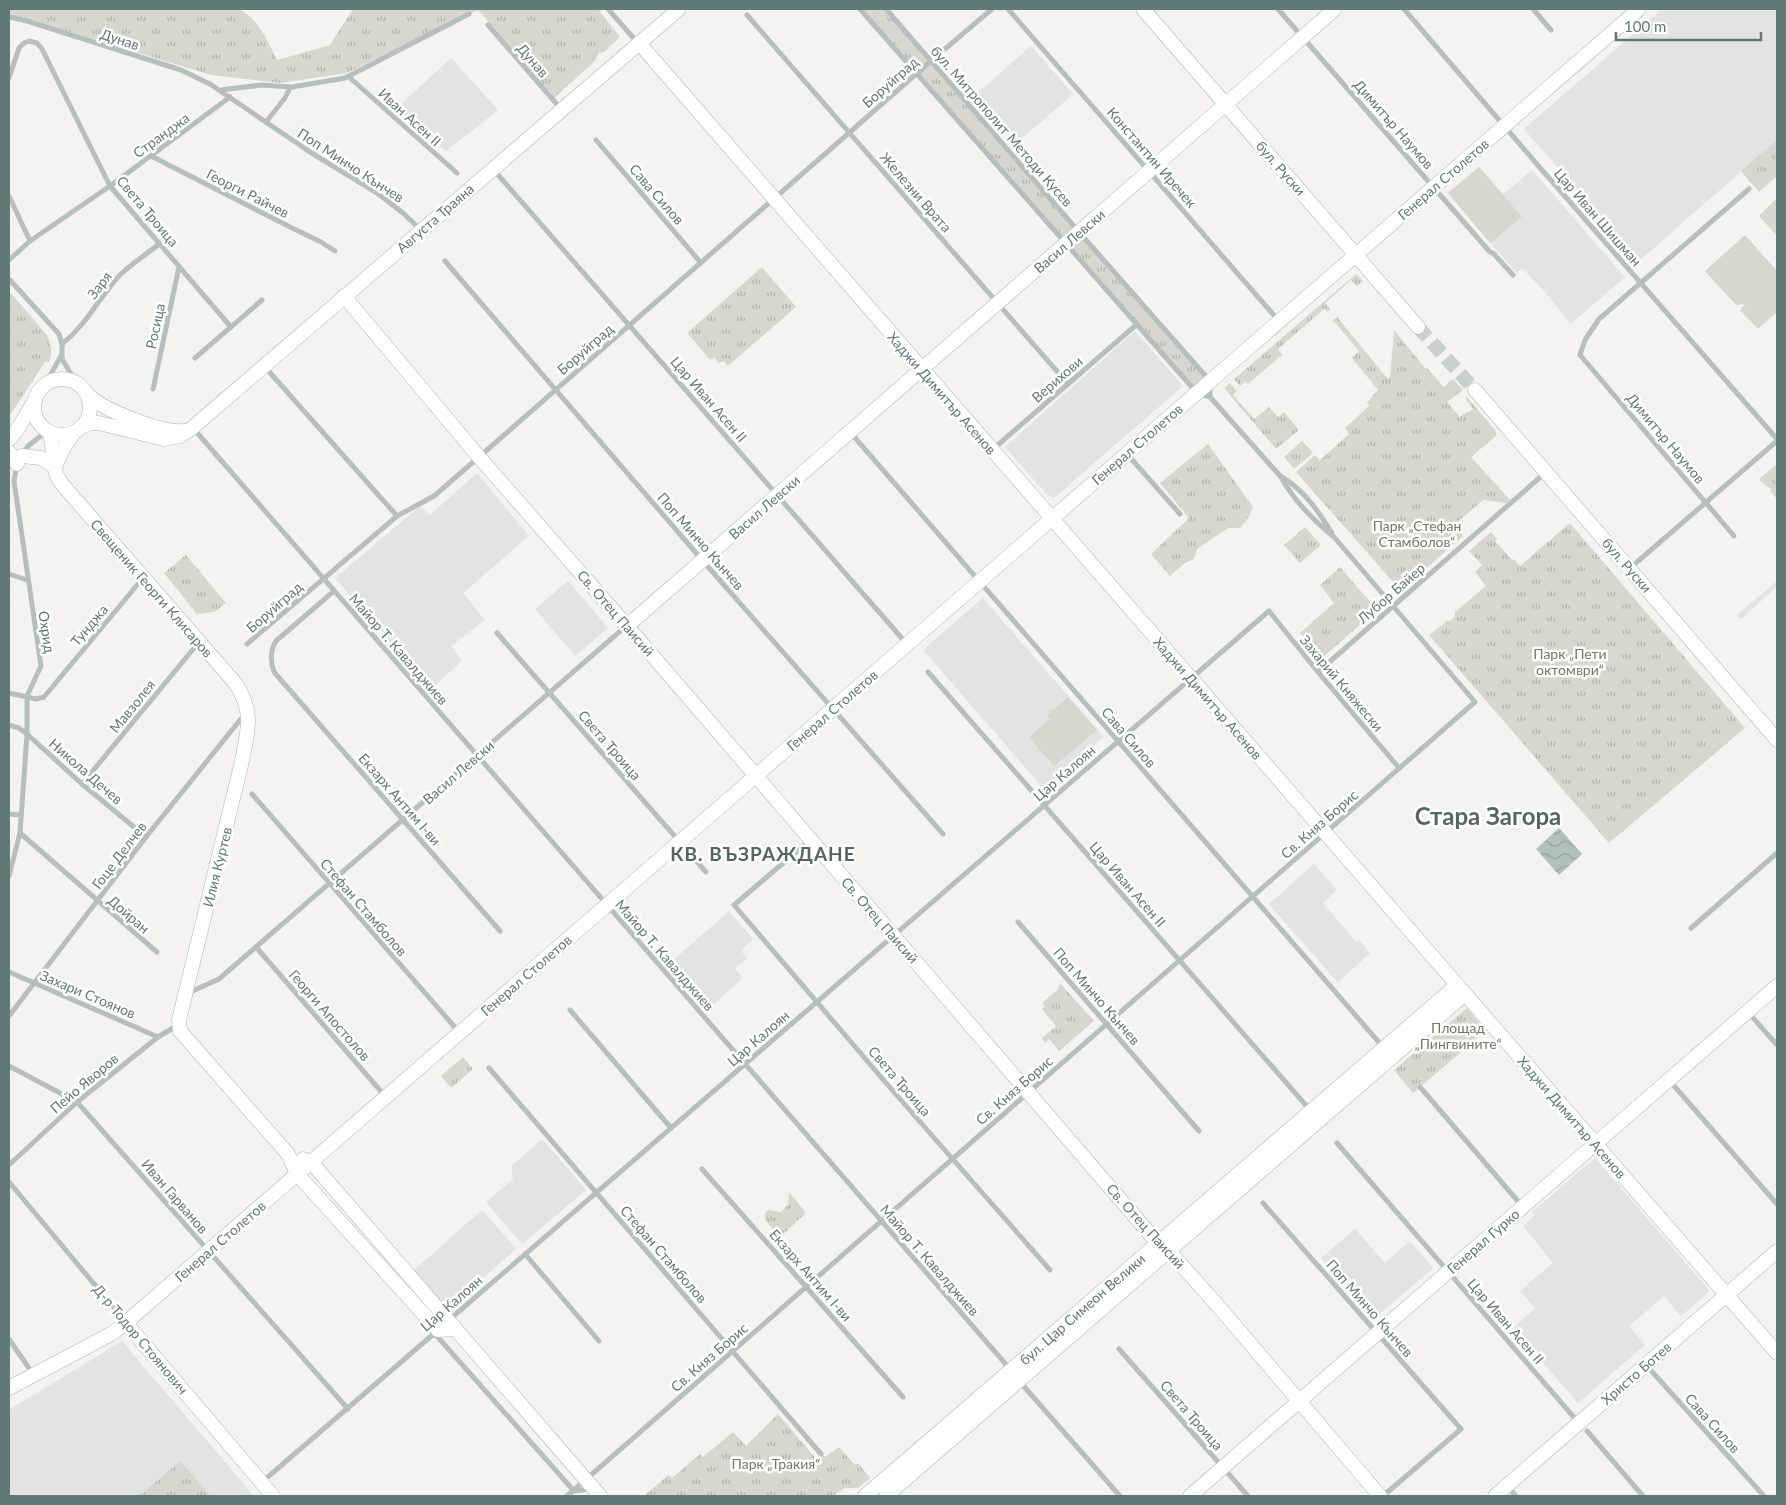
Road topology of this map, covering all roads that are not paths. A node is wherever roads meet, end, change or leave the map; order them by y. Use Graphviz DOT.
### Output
graph roads {
  1 [pos="608,9"];
  2 [pos="679,9"];
  3 [pos="860,9"];
  4 [pos="886,9"];
  5 [pos="992,9"];
  6 [pos="1008,9"];
  7 [pos="1143,9"];
  8 [pos="1278,9"];
  9 [pos="1335,9"];
  10 [pos="1404,9"];
  11 [pos="1533,9"];
  12 [pos="1639,9"];
  13 [pos="469,14"];
  14 [pos="747,15"];
  15 [pos="9,17"];
  16 [pos="488,25"];
  17 [pos="1551,30"];
  18 [pos="1303,37"];
  19 [pos="639,43"];
  20 [pos="945,49"];
  21 [pos="931,61"];
  22 [pos="916,74"];
  23 [pos="349,77"];
  24 [pos="9,78"];
  25 [pos="290,88"];
  26 [pos="220,90"];
  27 [pos="230,97"];
  28 [pos="1226,104"];
  29 [pos="561,110"];
  30 [pos="266,122"];
  31 [pos="1504,126"];
  32 [pos="849,133"];
  33 [pos="596,140"];
  34 [pos="152,156"];
  35 [pos="492,169"];
  36 [pos="1149,171"];
  37 [pos="457,173"];
  38 [pos="110,186"];
  39 [pos="1433,187"];
  40 [pos="1749,189"];
  41 [pos="9,196"];
  42 [pos="774,199"];
  43 [pos="421,230"];
  44 [pos="1079,232"];
  45 [pos="30,241"];
  46 [pos="159,244"];
  47 [pos="1065,244"];
  48 [pos="334,251"];
  49 [pos="1355,255"];
  50 [pos="9,260"];
  51 [pos="445,261"];
  52 [pos="701,263"];
  53 [pos="180,267"];
  54 [pos="1513,276"];
  55 [pos="9,279"];
  56 [pos="1641,283"];
  57 [pos="344,296"];
  58 [pos="262,300"];
  59 [pos="997,303"];
  60 [pos="1279,321"];
  61 [pos="629,325"];
  62 [pos="1136,325"];
  63 [pos="231,327"];
  64 [pos="1418,327"];
  65 [pos="62,344"];
  66 [pos="62,353"];
  67 [pos="195,358"];
  68 [pos="264,366"];
  69 [pos="922,369"];
  70 [pos="1210,381"];
  71 [pos="77,384"];
  72 [pos="1068,384"];
  73 [pos="44,386"];
  74 [pos="153,389"];
  75 [pos="556,390"];
  76 [pos="1474,390"];
  77 [pos="1197,393"];
  78 [pos="87,394"];
  79 [pos="1210,397"];
  80 [pos="36,399"];
  81 [pos="192,428"];
  82 [pos="78,430"];
  83 [pos="48,431"];
  84 [pos="849,432"];
  85 [pos="1777,440"];
  86 [pos="13,450"];
  87 [pos="992,450"];
  88 [pos="1127,453"];
  89 [pos="479,457"];
  90 [pos="55,467"];
  91 [pos="1546,472"];
  92 [pos="1281,477"];
  93 [pos="777,495"];
  94 [pos="1706,502"];
  95 [pos="1180,514"];
  96 [pos="397,516"];
  97 [pos="1052,519"];
  98 [pos="1734,536"];
  99 [pos="1334,537"];
  100 [pos="702,560"];
  101 [pos="1630,569"];
  102 [pos="9,574"];
  103 [pos="143,577"];
  104 [pos="324,579"];
  105 [pos="27,580"];
  106 [pos="979,582"];
  107 [pos="334,590"];
  108 [pos="1394,606"];
  109 [pos="1269,611"];
  110 [pos="627,626"];
  111 [pos="496,634"];
  112 [pos="199,642"];
  113 [pos="247,644"];
  114 [pos="907,644"];
  115 [pos="928,672"];
  116 [pos="1318,672"];
  117 [pos="1191,678"];
  118 [pos="9,693"];
  119 [pos="549,694"];
  120 [pos="27,696"];
  121 [pos="248,709"];
  122 [pos="833,709"];
  123 [pos="9,725"];
  124 [pos="27,734"];
  125 [pos="1777,740"];
  126 [pos="1118,741"];
  127 [pos="477,756"];
  128 [pos="1400,768"];
  129 [pos="756,776"];
  130 [pos="82,784"];
  131 [pos="252,794"];
  132 [pos="1044,805"];
  133 [pos="9,814"];
  134 [pos="21,815"];
  135 [pos="402,819"];
  136 [pos="20,833"];
  137 [pos="1325,833"];
  138 [pos="943,834"];
  139 [pos="146,837"];
  140 [pos="811,839"];
  141 [pos="680,842"];
  142 [pos="1777,853"];
  143 [pos="706,872"];
  144 [pos="9,876"];
  145 [pos="329,884"];
  146 [pos="1253,896"];
  147 [pos="98,902"];
  148 [pos="607,905"];
  149 [pos="1018,922"];
  150 [pos="1691,928"];
  151 [pos="500,931"];
  152 [pos="894,935"];
  153 [pos="256,947"];
  154 [pos="157,952"];
  155 [pos="1179,961"];
  156 [pos="9,972"];
  157 [pos="34,983"];
  158 [pos="1777,986"];
  159 [pos="1461,990"];
  160 [pos="185,994"];
  161 [pos="817,1002"];
  162 [pos="570,1010"];
  163 [pos="1748,1012"];
  164 [pos="9,1016"];
  165 [pos="1106,1024"];
  166 [pos="179,1025"];
  167 [pos="460,1033"];
  168 [pos="158,1037"];
  169 [pos="1777,1045"];
  170 [pos="1388,1052"];
  171 [pos="745,1064"];
  172 [pos="9,1066"];
  173 [pos="490,1068"];
  174 [pos="1669,1080"];
  175 [pos="1420,1087"];
  176 [pos="1028,1092"];
  177 [pos="386,1097"];
  178 [pos="77,1102"];
  179 [pos="1311,1110"];
  180 [pos="671,1128"];
  181 [pos="1199,1131"];
  182 [pos="1337,1143"];
  183 [pos="1596,1144"];
  184 [pos="288,1154"];
  185 [pos="953,1158"];
  186 [pos="311,1162"];
  187 [pos="9,1165"];
  188 [pos="702,1169"];
  189 [pos="298,1174"];
  190 [pos="9,1182"];
  191 [pos="596,1192"];
  192 [pos="1263,1203"];
  193 [pos="1777,1204"];
  194 [pos="1523,1207"];
  195 [pos="881,1221"];
  196 [pos="1158,1242"];
  197 [pos="208,1251"];
  198 [pos="1169,1251"];
  199 [pos="1777,1251"];
  200 [pos="525,1254"];
  201 [pos="1050,1270"];
  202 [pos="1448,1272"];
  203 [pos="806,1287"];
  204 [pos="1727,1295"];
  205 [pos="126,1323"];
  206 [pos="447,1327"];
  207 [pos="1377,1333"];
  208 [pos="9,1339"];
  209 [pos="599,1341"];
  210 [pos="1119,1349"];
  211 [pos="732,1351"];
  212 [pos="1777,1353"];
  213 [pos="1646,1365"];
  214 [pos="34,1374"];
  215 [pos="1015,1376"];
  216 [pos="9,1388"];
  217 [pos="903,1397"];
  218 [pos="1298,1402"];
  219 [pos="348,1409"];
  220 [pos="1583,1427"];
  221 [pos="820,1454"];
  222 [pos="1223,1467"];
  223 [pos="261,1483"];
  224 [pos="593,1488"];
  225 [pos="574,1491"];
  226 [pos="1511,1491"];
  227 [pos="273,1496"];
  228 [pos="567,1496"];
  229 [pos="866,1496"];
  230 [pos="886,1496"];
  231 [pos="1120,1496"];
  232 [pos="1190,1496"];
  233 [pos="1248,1496"];
  234 [pos="1382,1496"];
  235 [pos="1495,1496"];
  236 [pos="1643,1496"];
  237 [pos="1764,1496"];
  1 -- 19 [label="street"];
  2 -- 19 [label="street, Августа Траяна"];
  3 -- 22 [label="street"];
  4 -- 21 [label="street, бул. Митрополит Методи Кусев"];
  5 -- 20 [label="street"];
  6 -- 36 [label="street, Константин Иречек"];
  7 -- 28 [label="street, бул. Руски"];
  8 -- 18 [label="street, Димитър Наумов"];
  9 -- 18 [label="street, Васил Левски"];
  10 -- 31 [label="street, Цар Иван Шишман"];
  11 -- 17 [label="street"];
  12 -- 31 [label="street, Генерал Столетов"];
  13 -- 23 [label="street"];
  14 -- 32 [label="street, Железни Врата"];
  15 -- 26 [label="street, Дунав"];
  16 -- 29 [label="street, Дунав"];
  18 -- 28 [label="street, Васил Левски"];
  18 -- 39 [label="street, Димитър Наумов"];
  19 -- 29 [label="street, Августа Траяна"];
  19 -- 42 [label="street, Хаджи Димитър Асенов"];
  21 -- 22 [label="street, Боруйград"];
  21 -- 44 [label="street, бул. Митрополит Методи Кусев"];
  22 -- 32 [label="street, Боруйград"];
  22 -- 47 [label="street"];
  23 -- 25 [label="street"];
  23 -- 37 [label="street, Иван Асен ІІ"];
  24 -- 38 [label="street, Света Троица"];
  25 -- 26 [label="street"];
  25 -- 30 [label="street"];
  26 -- 27 [label="street, Дунав"];
  27 -- 30 [label="street, Дунав"];
  27 -- 34 [label="street, Странджа"];
  28 -- 36 [label="street, Васил Левски"];
  28 -- 49 [label="street, бул. Руски"];
  29 -- 35 [label="street, Августа Траяна"];
  30 -- 43 [label="street, Поп Минчо Кънчев"];
  31 -- 39 [label="street, Генерал Столетов"];
  31 -- 56 [label="street, Цар Иван Шишман"];
  32 -- 42 [label="street, Боруйград"];
  32 -- 59 [label="street, Железни Врата"];
  33 -- 52 [label="street, Сава Силов"];
  34 -- 38 [label="street, Странджа"];
  34 -- 48 [label="street, Георги Райчев"];
  35 -- 43 [label="street, Августа Траяна"];
  35 -- 61 [label="street, Цар Иван Асен II"];
  36 -- 44 [label="street, Васил Левски"];
  36 -- 60 [label="street, Константин Иречек"];
  38 -- 45 [label="street, Странджа"];
  38 -- 46 [label="street, Света Троица"];
  39 -- 49 [label="street, Генерал Столетов"];
  39 -- 54 [label="street, Димитър Наумов"];
  40 -- 56 [label="street"];
  41 -- 45 [label="street"];
  42 -- 52 [label="street, Боруйград"];
  42 -- 69 [label="street, Хаджи Димитър Асенов"];
  43 -- 57 [label="street, Августа Траяна"];
  44 -- 47 [label="street, Васил Левски"];
  44 -- 70 [label="street, бул. Митрополит Методи Кусев"];
  45 -- 50 [label="street, Странджа"];
  46 -- 53 [label="street, Света Троица"];
  46 -- 65 [label="street, Заря"];
  47 -- 59 [label="street, Васил Левски"];
  47 -- 62 [label="street"];
  49 -- 60 [label="street, Генерал Столетов"];
  49 -- 64 [label="street, бул. Руски"];
  51 -- 75 [label="street, Поп Минчо Кънчев"];
  52 -- 61 [label="street, Боруйград"];
  53 -- 63 [label="street, Света Троица"];
  53 -- 74 [label="street, Росица"];
  55 -- 65 [label="street"];
  56 -- 85 [label="street, Цар Иван Шишман"];
  56 -- 94 [label="street, Димитър Наумов"];
  57 -- 68 [label="street, Августа Траяна"];
  57 -- 89 [label="street, Св. Отец Паисий"];
  58 -- 63 [label="street"];
  59 -- 69 [label="street, Васил Левски"];
  59 -- 72 [label="street, Железни Врата"];
  60 -- 70 [label="street, Генерал Столетов"];
  61 -- 75 [label="street, Боруйград"];
  61 -- 93 [label="street, Цар Иван Асен II"];
  62 -- 72 [label="street, Верихови"];
  62 -- 77 [label="street"];
  63 -- 67 [label="street"];
  65 -- 66 [label="street"];
  66 -- 71 [label="street"];
  66 -- 73 [label="street"];
  68 -- 81 [label="street, Августа Траяна"];
  68 -- 96 [label="street"];
  69 -- 84 [label="street, Васил Левски"];
  69 -- 87 [label="street, Хаджи Димитър Асенов"];
  70 -- 77 [label="street, Генерал Столетов"];
  70 -- 79 [label="street"];
  71 -- 73 [label="street"];
  71 -- 78 [label="street"];
  72 -- 87 [label="street, Верихови"];
  73 -- 80 [label="street"];
  75 -- 89 [label="street, Боруйград"];
  75 -- 100 [label="street, Поп Минчо Кънчев"];
  76 -- 91 [label="street, бул. Руски"];
  77 -- 79 [label="street"];
  77 -- 88 [label="street, Генерал Столетов"];
  78 -- 81 [label="street"];
  78 -- 82 [label="street"];
  79 -- 92 [label="street"];
  80 -- 83 [label="street"];
  80 -- 86 [label="street"];
  81 -- 82 [label="street, Августа Траяна"];
  81 -- 104 [label="street, Майор Т. Кавалджиев"];
  82 -- 83 [label="street"];
  82 -- 90 [label="street"];
  83 -- 86 [label="street"];
  83 -- 86 [label="street"];
  83 -- 90 [label="street, Свещеник Георги Клисаров"];
  84 -- 93 [label="street, Васил Левски"];
  84 -- 106 [label="street, Сава Силов"];
  85 -- 94 [label="street"];
  86 -- 90 [label="street"];
  86 -- 105 [label="street, Охрид"];
  87 -- 97 [label="street, Хаджи Димитър Асенов"];
  88 -- 95 [label="street"];
  88 -- 97 [label="street, Генерал Столетов"];
  89 -- 96 [label="street, Боруйград"];
  89 -- 110 [label="street, Св. Отец Паисий"];
  90 -- 103 [label="street, Свещеник Георги Клисаров"];
  91 -- 101 [label="street, бул. Руски"];
  91 -- 108 [label="street, Лубор Байер"];
  92 -- 99 [label="street"];
  92 -- 99 [label="street"];
  93 -- 100 [label="street, Васил Левски"];
  93 -- 114 [label="street, Цар Иван Асен II"];
  94 -- 98 [label="street, Димитър Наумов"];
  94 -- 101 [label="street"];
  96 -- 104 [label="street, Боруйград"];
  97 -- 106 [label="street, Генерал Столетов"];
  97 -- 117 [label="street, Хаджи Димитър Асенов"];
  99 -- 108 [label="street"];
  100 -- 110 [label="street, Васил Левски"];
  100 -- 122 [label="street, Поп Минчо Кънчев"];
  101 -- 125 [label="street, бул. Руски"];
  102 -- 105 [label="street"];
  103 -- 112 [label="street, Свещеник Георги Клисаров"];
  103 -- 120 [label="street, Тунджа"];
  104 -- 107 [label="street, Майор Т. Кавалджиев"];
  104 -- 113 [label="street, Боруйград"];
  105 -- 120 [label="street, Охрид"];
  106 -- 114 [label="street, Генерал Столетов"];
  106 -- 126 [label="street, Сава Силов"];
  107 -- 127 [label="street, Майор Т. Кавалджиев"];
  107 -- 135 [label="street, Екзарх Антим I-ви"];
  108 -- 116 [label="street, Лубор Байер"];
  108 -- 128 [label="street, Св. Княз Борис"];
  109 -- 116 [label="street, Захарий Княжески"];
  109 -- 117 [label="street, Цар Калоян"];
  110 -- 119 [label="street, Васил Левски"];
  110 -- 129 [label="street, Св. Отец Паисий"];
  111 -- 119 [label="street, Света Троица"];
  112 -- 121 [label="street, Свещеник Георги Клисаров"];
  112 -- 130 [label="street, Мавзолея"];
  114 -- 122 [label="street, Генерал Столетов"];
  115 -- 132 [label="street, Цар Иван Асен II"];
  116 -- 128 [label="street, Захарий Княжески"];
  117 -- 126 [label="street, Цар Калоян"];
  117 -- 137 [label="street, Хаджи Димитър Асенов"];
  118 -- 120 [label="street"];
  119 -- 127 [label="street, Васил Левски"];
  119 -- 141 [label="street, Света Троица"];
  120 -- 124 [label="street, Охрид"];
  121 -- 139 [label="street, Гоце Делчев"];
  121 -- 160 [label="street, Илия Куртев"];
  122 -- 129 [label="street, Генерал Столетов"];
  122 -- 138 [label="street, Поп Минчо Кънчев"];
  123 -- 124 [label="street, Никола Дечев"];
  124 -- 130 [label="street, Никола Дечев"];
  124 -- 134 [label="street, Охрид"];
  126 -- 132 [label="street, Цар Калоян"];
  126 -- 146 [label="street, Сава Силов"];
  127 -- 135 [label="street, Васил Левски"];
  127 -- 148 [label="street, Майор Т. Кавалджиев"];
  128 -- 137 [label="street, Св. Княз Борис"];
  129 -- 140 [label="street, Св. Отец Паисий"];
  129 -- 141 [label="street, Генерал Столетов"];
  130 -- 139 [label="street, Никола Дечев"];
  131 -- 145 [label="street, Стефан Стамболов"];
  132 -- 152 [label="street, Цар Калоян"];
  132 -- 155 [label="street, Цар Иван Асен II"];
  133 -- 134 [label="street"];
  134 -- 136 [label="street, Охрид"];
  135 -- 145 [label="street, Васил Левски"];
  135 -- 151 [label="street, Екзарх Антим I-ви"];
  136 -- 144 [label="street, Охрид"];
  136 -- 147 [label="street, Дойран"];
  137 -- 146 [label="street, Св. Княз Борис"];
  137 -- 159 [label="street, Хаджи Димитър Асенов"];
  139 -- 147 [label="street, Гоце Делчев"];
  140 -- 152 [label="street, Св. Отец Паисий"];
  140 -- 161 [label="street, Света Троица"];
  141 -- 143 [label="street, Света Троица"];
  141 -- 148 [label="street, Генерал Столетов"];
  142 -- 150 [label="street"];
  145 -- 153 [label="street, Васил Левски"];
  145 -- 167 [label="street, Стефан Стамболов"];
  146 -- 155 [label="street, Св. Княз Борис"];
  146 -- 170 [label="street, Сава Силов"];
  147 -- 154 [label="street, Дойран"];
  147 -- 157 [label="street, Гоце Делчев"];
  148 -- 167 [label="street, Генерал Столетов"];
  148 -- 171 [label="street, Майор Т. Кавалджиев"];
  149 -- 165 [label="street, Поп Минчо Кънчев"];
  152 -- 161 [label="street, Цар Калоян"];
  152 -- 176 [label="street, Св. Отец Паисий"];
  153 -- 160 [label="street, Васил Левски"];
  153 -- 177 [label="street, Георги Апостолов"];
  155 -- 165 [label="street, Св. Княз Борис"];
  155 -- 179 [label="street, Цар Иван Асен II"];
  156 -- 157 [label="street, Захари Стоянов"];
  157 -- 164 [label="street, Гоце Делчев"];
  157 -- 168 [label="street, Захари Стоянов"];
  158 -- 163 [label="street, Генерал Гурко"];
  159 -- 170 [label="street, бул. Цар Симеон Велики"];
  159 -- 183 [label="street, Хаджи Димитър Асенов"];
  160 -- 166 [label="street, Илия Куртев"];
  161 -- 171 [label="street, Цар Калоян"];
  161 -- 185 [label="street, Света Троица"];
  162 -- 180 [label="street"];
  163 -- 169 [label="street"];
  163 -- 174 [label="street, Генерал Гурко"];
  165 -- 176 [label="street, Св. Княз Борис"];
  165 -- 181 [label="street, Поп Минчо Кънчев"];
  166 -- 168 [label="street, Пейо Яворов"];
  166 -- 184 [label="street"];
  167 -- 177 [label="street, Генерал Столетов"];
  168 -- 178 [label="street, Пейо Яворов"];
  170 -- 179 [label="street, бул. Цар Симеон Велики"];
  170 -- 198 [label="street, бул. Цар Симеон Велики"];
  171 -- 180 [label="street, Цар Калоян"];
  171 -- 195 [label="street, Майор Т. Кавалджиев"];
  172 -- 178 [label="street, Иван Гарванов"];
  173 -- 191 [label="street, Стефан Стамболов"];
  174 -- 183 [label="street, Генерал Гурко"];
  174 -- 193 [label="street"];
  175 -- 194 [label="street"];
  176 -- 185 [label="street, Св. Княз Борис"];
  176 -- 196 [label="street, Св. Отец Паисий"];
  177 -- 186 [label="street, Генерал Столетов"];
  178 -- 187 [label="street, Пейо Яворов"];
  178 -- 197 [label="street, Иван Гарванов"];
  179 -- 196 [label="street, бул. Цар Симеон Велики"];
  180 -- 191 [label="street, Цар Калоян"];
  182 -- 202 [label="street, Цар Иван Асен II"];
  183 -- 194 [label="street, Генерал Гурко"];
  183 -- 204 [label="street, Хаджи Димитър Асенов"];
  184 -- 186 [label="street"];
  184 -- 189 [label="street"];
  185 -- 195 [label="street, Св. Княз Борис"];
  185 -- 201 [label="street, Света Троица"];
  186 -- 189 [label="street, Генерал Столетов"];
  186 -- 206 [label="street"];
  188 -- 203 [label="street, Екзарх Антим I-ви"];
  189 -- 197 [label="street, Генерал Столетов"];
  189 -- 206 [label="street"];
  190 -- 205 [label="street, Д-р Тодор Стоянович"];
  191 -- 200 [label="street, Цар Калоян"];
  191 -- 211 [label="street, Стефан Стамболов"];
  192 -- 207 [label="street, Поп Минчо Кънчев"];
  194 -- 202 [label="street, Генерал Гурко"];
  195 -- 203 [label="street, Св. Княз Борис"];
  195 -- 215 [label="street, Майор Т. Кавалджиев"];
  196 -- 198 [label="street, Св. Отец Паисий"];
  196 -- 215 [label="street, бул. Цар Симеон Велики"];
  197 -- 205 [label="street, Генерал Столетов"];
  197 -- 219 [label="street, Иван Гарванов"];
  198 -- 215 [label="street, бул. Цар Симеон Велики"];
  198 -- 218 [label="street, Св. Отец Паисий"];
  199 -- 204 [label="street, Христо Ботев"];
  200 -- 206 [label="street, Цар Калоян"];
  200 -- 209 [label="street"];
  202 -- 207 [label="street, Генерал Гурко"];
  202 -- 220 [label="street, Цар Иван Асен II"];
  203 -- 211 [label="street, Св. Княз Борис"];
  203 -- 217 [label="street, Екзарх Антим I-ви"];
  204 -- 212 [label="street, Хаджи Димитър Асенов"];
  204 -- 213 [label="street, Христо Ботев"];
  205 -- 214 [label="street, Генерал Столетов"];
  205 -- 223 [label="street, Д-р Тодор Стоянович"];
  206 -- 219 [label="street, Цар Калоян"];
  206 -- 224 [label="street"];
  206 -- 225 [label="street"];
  207 -- 218 [label="street, Генерал Гурко"];
  207 -- 234 [label="street, Поп Минчо Кънчев"];
  208 -- 214 [label="street"];
  210 -- 222 [label="street, Света Троица"];
  211 -- 221 [label="street, Стефан Стамболов"];
  211 -- 224 [label="street, Св. Княз Борис"];
  213 -- 220 [label="street, Христо Ботев"];
  213 -- 237 [label="street, Сава Силов"];
  214 -- 216 [label="street, Генерал Столетов"];
  215 -- 229 [label="street, бул. Цар Симеон Велики"];
  215 -- 230 [label="street, бул. Цар Симеон Велики"];
  215 -- 231 [label="street, Майор Т. Кавалджиев"];
  218 -- 222 [label="street, Генерал Гурко"];
  218 -- 234 [label="street, Св. Отец Паисий"];
  219 -- 223 [label="street, Цар Калоян"];
  220 -- 226 [label="street, Христо Ботев"];
  220 -- 236 [label="street, Цар Иван Асен II"];
  222 -- 232 [label="street, Генерал Гурко"];
  222 -- 233 [label="street, Света Троица"];
  223 -- 227 [label="street, Д-р Тодор Стоянович"];
  224 -- 225 [label="street"];
  224 -- 225 [label="street, Св. Княз Борис"];
  225 -- 228 [label="street, Св. Княз Борис"];
  226 -- 235 [label="street, Христо Ботев"];
}
